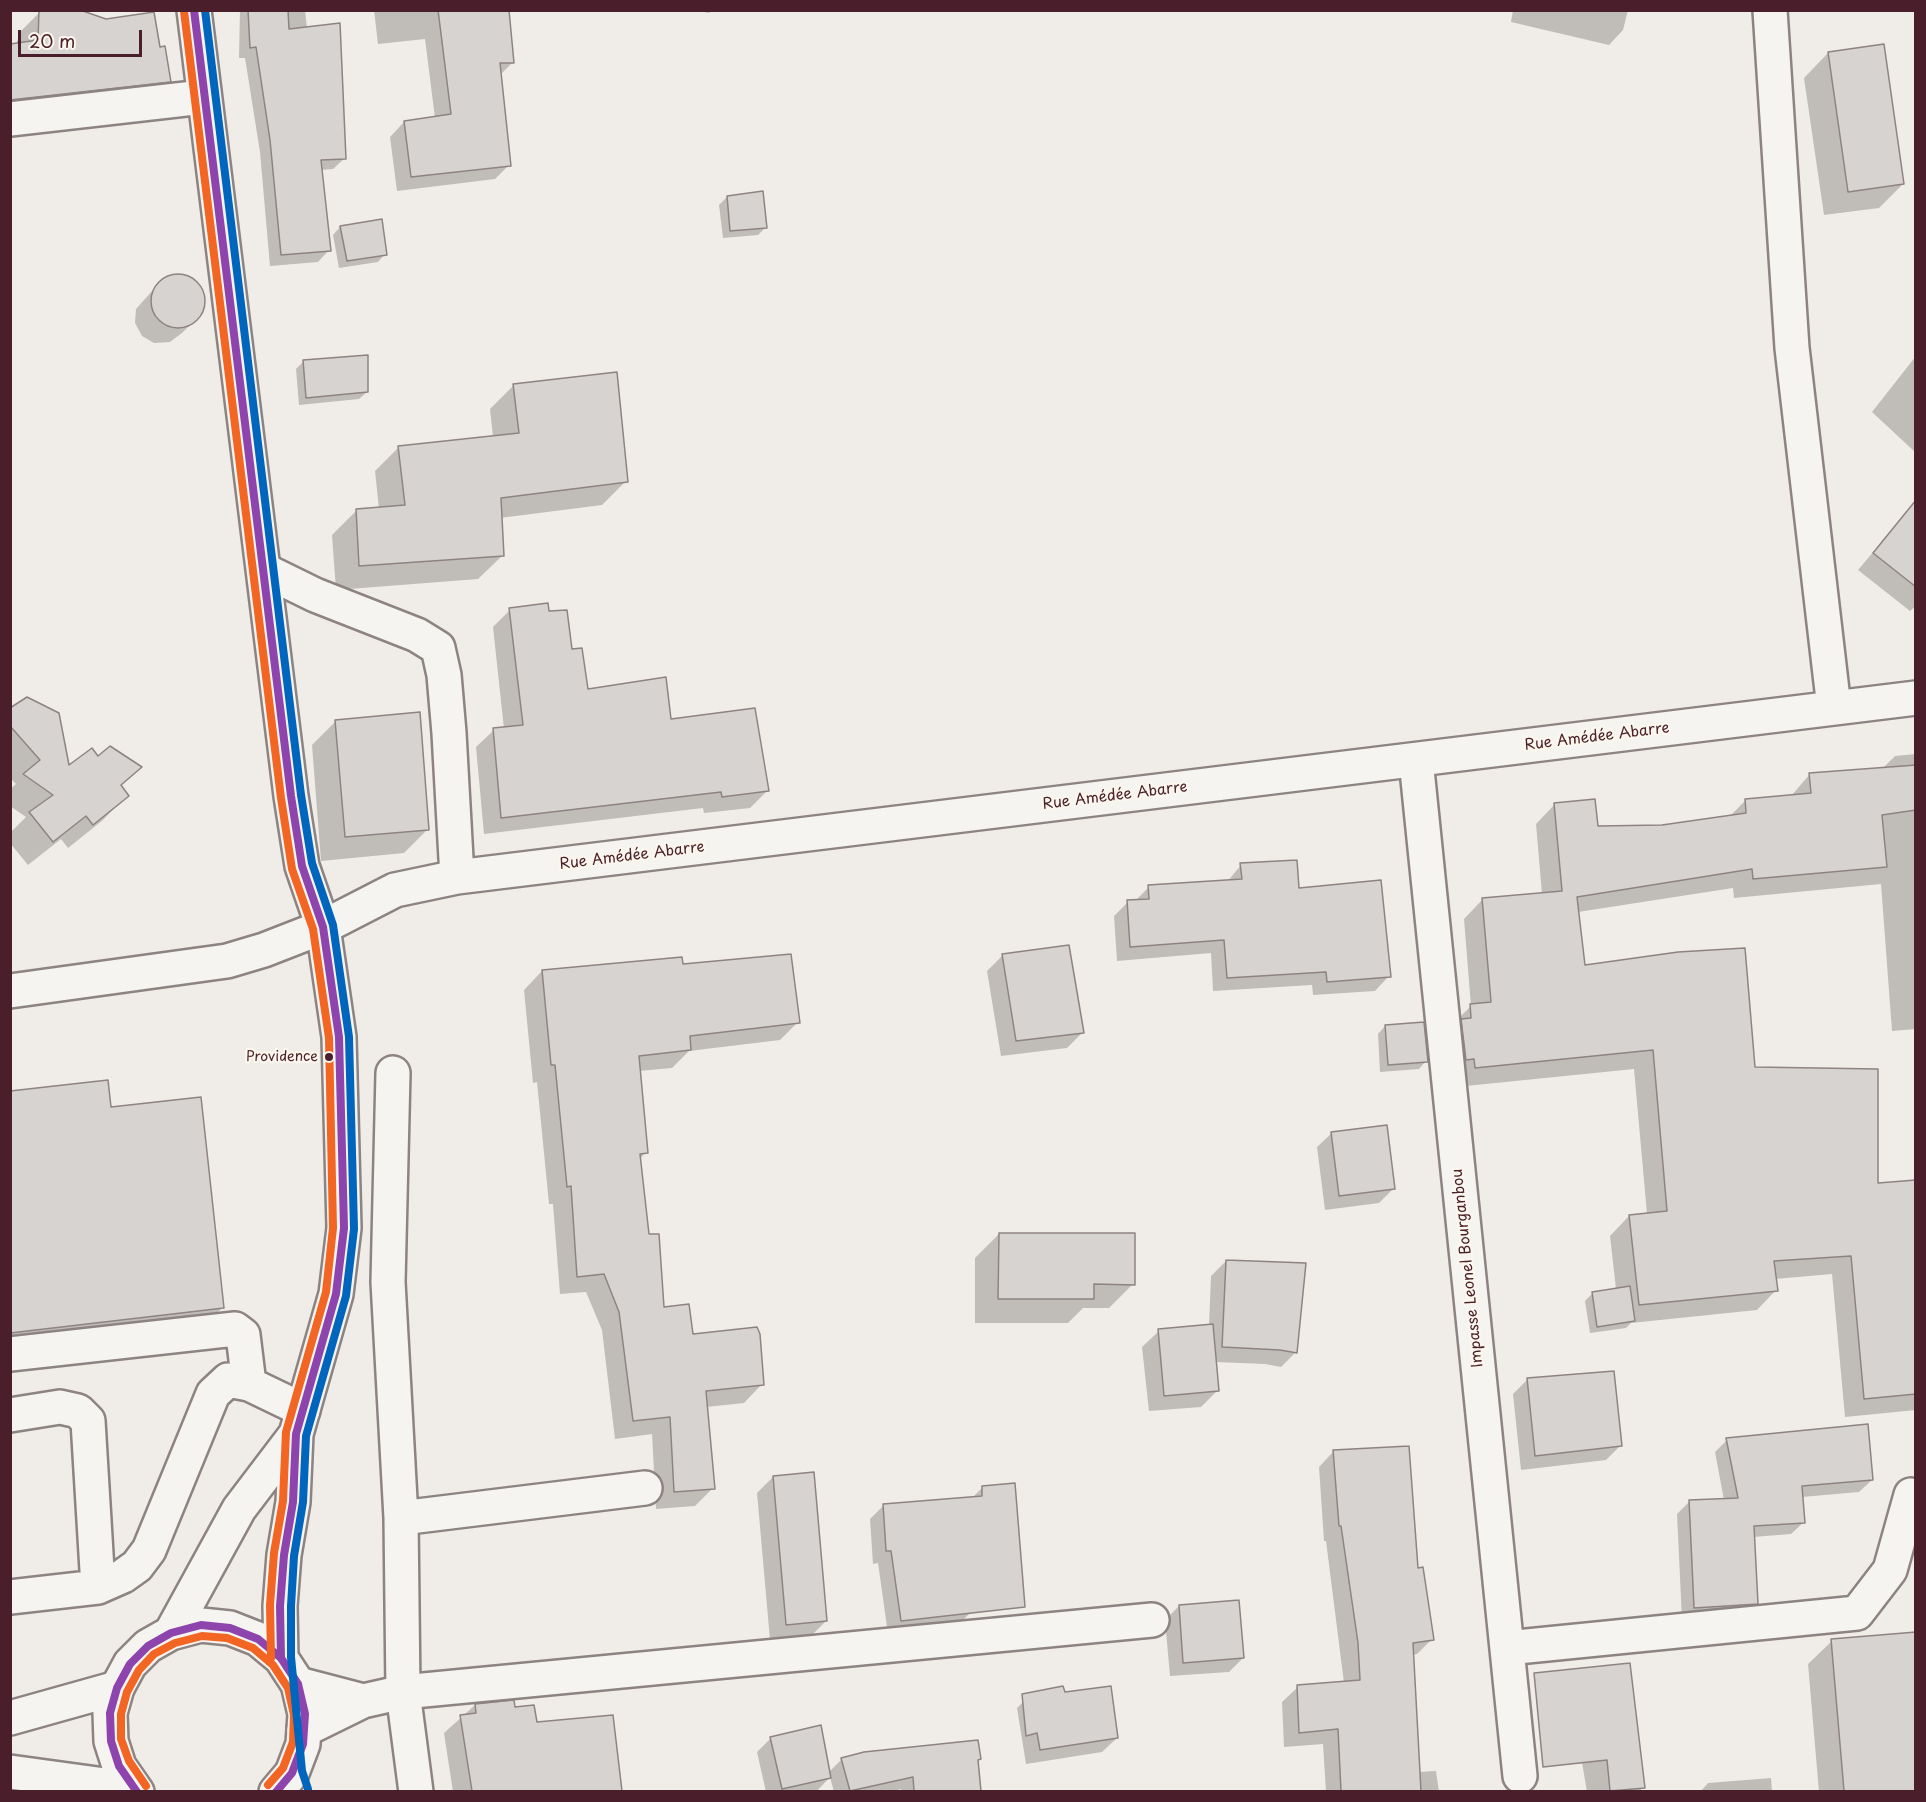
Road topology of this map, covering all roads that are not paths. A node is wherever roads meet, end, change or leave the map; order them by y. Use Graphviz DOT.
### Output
graph roads {
  1 [pos="194,10"];
  2 [pos="1770,10"];
  3 [pos="203,97"];
  4 [pos="10,119"];
  5 [pos="264,570"];
  6 [pos="1916,698"];
  7 [pos="1834,708"];
  8 [pos="1416,760"];
  9 [pos="457,877"];
  10 [pos="323,927"];
  11 [pos="10,991"];
  12 [pos="393,1073"];
  13 [pos="10,1354"];
  14 [pos="249,1384"];
  15 [pos="10,1415"];
  16 [pos="299,1422"];
  17 [pos="645,1488"];
  18 [pos="1911,1495"];
  19 [pos="400,1518"];
  20 [pos="98,1587"];
  21 [pos="10,1597"];
  22 [pos="1152,1620"];
  23 [pos="171,1633"];
  24 [pos="1507,1648"];
  25 [pos="289,1671"];
  26 [pos="117,1688"];
  27 [pos="403,1692"];
  28 [pos="363,1701"];
  29 [pos="10,1718"];
  30 [pos="304,1730"];
  31 [pos="10,1772"];
  32 [pos="1520,1776"];
  33 [pos="289,1785"];
  34 [pos="135,1790"];
  35 [pos="416,1791"];
  1 -- 3 [label="main road"];
  2 -- 7 [label="main road"];
  3 -- 4 [label="main road"];
  3 -- 5 [label="main road"];
  5 -- 9 [label="main road"];
  5 -- 10 [label="main road"];
  6 -- 7 [label="main road, Rue Amédée Abarre"];
  7 -- 8 [label="main road, Rue Amédée Abarre"];
  8 -- 9 [label="main road, Rue Amédée Abarre"];
  8 -- 24 [label="main road, Impasse Leonel Bourganbou"];
  9 -- 10 [label="main road, Rue Amédée Abarre"];
  10 -- 11 [label="main road, Rue Amédée Abarre"];
  10 -- 16 [label="main road"];
  12 -- 19 [label="main road"];
  13 -- 14 [label="main road"];
  14 -- 16 [label="main road"];
  14 -- 20 [label="main road"];
  15 -- 20 [label="main road"];
  16 -- 23 [label="main road"];
  16 -- 25 [label="main road"];
  17 -- 19 [label="main road"];
  18 -- 24 [label="main road"];
  19 -- 27 [label="main road"];
  20 -- 21 [label="main road"];
  22 -- 27 [label="main road"];
  23 -- 25 [label="main road"];
  23 -- 26 [label="main road"];
  24 -- 32 [label="main road, Impasse Leonel Bourganbou"];
  25 -- 28 [label="main road"];
  25 -- 30 [label="main road"];
  26 -- 29 [label="main road"];
  26 -- 34 [label="main road"];
  27 -- 28 [label="main road"];
  27 -- 35 [label="main road"];
  28 -- 30 [label="main road"];
  30 -- 33 [label="main road"];
  31 -- 34 [label="main road"];
}
